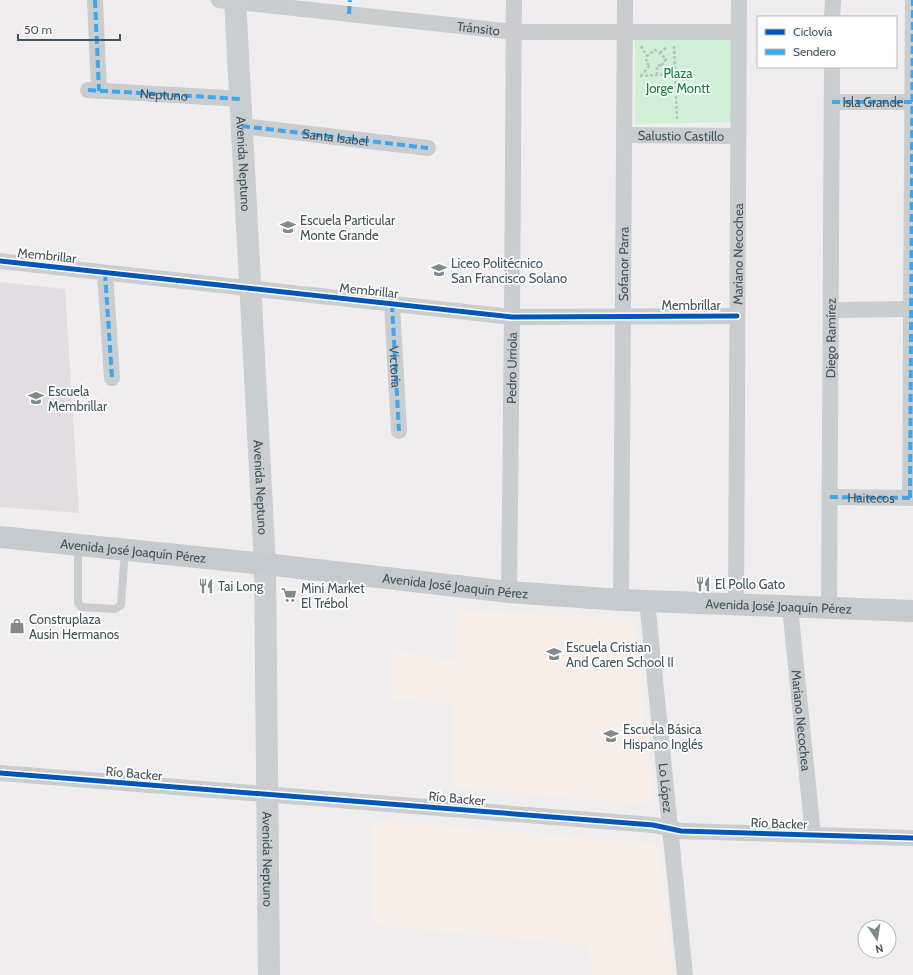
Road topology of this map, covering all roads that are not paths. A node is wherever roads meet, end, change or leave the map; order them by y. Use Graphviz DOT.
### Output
graph roads {
  1 [pos="95,0"];
  2 [pos="514,0"];
  3 [pos="625,0"];
  4 [pos="739,0"];
  5 [pos="832,0"];
  6 [pos="913,0"];
  7 [pos="230,1"];
  8 [pos="350,7"];
  9 [pos="832,16"];
  10 [pos="514,32"];
  11 [pos="625,32"];
  12 [pos="739,32"];
  13 [pos="832,68"];
  14 [pos="241,99"];
  15 [pos="832,102"];
  16 [pos="913,102"];
  17 [pos="242,126"];
  18 [pos="624,135"];
  19 [pos="738,136"];
  20 [pos="428,148"];
  21 [pos="912,175"];
  22 [pos="0,261"];
  23 [pos="105,273"];
  24 [pos="251,289"];
  25 [pos="392,304"];
  26 [pos="912,309"];
  27 [pos="831,310"];
  28 [pos="623,316"];
  29 [pos="737,316"];
  30 [pos="512,317"];
  31 [pos="112,378"];
  32 [pos="912,425"];
  33 [pos="399,431"];
  34 [pos="830,497"];
  35 [pos="912,498"];
  36 [pos="0,537"];
  37 [pos="78,546"];
  38 [pos="126,550"];
  39 [pos="265,564"];
  40 [pos="509,592"];
  41 [pos="621,600"];
  42 [pos="648,601"];
  43 [pos="736,604"];
  44 [pos="790,607"];
  45 [pos="829,608"];
  46 [pos="913,611"];
  47 [pos="0,773"];
  48 [pos="267,794"];
  49 [pos="670,829"];
  50 [pos="814,835"];
  51 [pos="913,838"];
  52 [pos="269,975"];
  53 [pos="685,975"];
  1 -- 14 [label="street, Neptuno"];
  2 -- 10 [label="street, Pedro Urriola"];
  3 -- 11 [label="street, Sofanor Parra"];
  4 -- 12 [label="street, Mariano Necochea"];
  5 -- 9 [label="street"];
  6 -- 16 [label="street"];
  7 -- 8 [label="street, Tránsito"];
  7 -- 14 [label="main road, Avenida Neptuno"];
  8 -- 10 [label="street, Tránsito"];
  10 -- 11 [label="street, Tránsito"];
  10 -- 30 [label="street, Pedro Urriola"];
  11 -- 12 [label="street, Tránsito"];
  11 -- 18 [label="street, Sofanor Parra"];
  12 -- 19 [label="street, Mariano Necochea"];
  13 -- 15 [label="street, Diego Ramírez"];
  14 -- 17 [label="main road, Avenida Neptuno"];
  15 -- 16 [label="street, Isla Grande"];
  15 -- 27 [label="street, Diego Ramírez"];
  16 -- 21 [label="street"];
  17 -- 20 [label="street, Santa Isabel"];
  17 -- 24 [label="main road, Avenida Neptuno"];
  18 -- 19 [label="street, Salustio Castillo"];
  18 -- 28 [label="street, Sofanor Parra"];
  19 -- 29 [label="street, Mariano Necochea"];
  21 -- 26 [label="street"];
  22 -- 23 [label="street, Membrillar"];
  23 -- 24 [label="street, Membrillar"];
  23 -- 31 [label="street"];
  24 -- 25 [label="street, Membrillar"];
  24 -- 39 [label="main road, Avenida Neptuno"];
  25 -- 30 [label="street, Membrillar"];
  25 -- 33 [label="street, Victoria"];
  26 -- 27 [label="street"];
  26 -- 32 [label="street"];
  27 -- 34 [label="street, Diego Ramírez"];
  28 -- 29 [label="street, Membrillar"];
  28 -- 30 [label="street, Membrillar"];
  28 -- 41 [label="street, Sofanor Parra"];
  29 -- 43 [label="street, Mariano Necochea"];
  30 -- 40 [label="street, Pedro Urriola"];
  32 -- 35 [label="street"];
  34 -- 35 [label="street, Haitecos"];
  34 -- 45 [label="street, Diego Ramírez"];
  36 -- 37 [label="main road, Avenida José Joaquín Pérez"];
  37 -- 38 [label="main road, Avenida José Joaquín Pérez"];
  37 -- 38 [label="lane"];
  38 -- 39 [label="main road, Avenida José Joaquín Pérez"];
  39 -- 40 [label="main road, Avenida José Joaquín Pérez"];
  39 -- 48 [label="main road, Avenida Neptuno"];
  40 -- 41 [label="main road, Avenida José Joaquín Pérez"];
  41 -- 42 [label="main road, Avenida José Joaquín Pérez"];
  42 -- 43 [label="main road, Avenida José Joaquín Pérez"];
  42 -- 49 [label="street, Lo López"];
  43 -- 44 [label="main road, Avenida José Joaquín Pérez"];
  44 -- 45 [label="main road, Avenida José Joaquín Pérez"];
  44 -- 50 [label="street, Mariano Necochea"];
  45 -- 46 [label="main road, Avenida José Joaquín Pérez"];
  47 -- 48 [label="street, Río Backer"];
  48 -- 49 [label="street, Río Backer"];
  48 -- 52 [label="main road, Avenida Neptuno"];
  49 -- 50 [label="street, Río Backer"];
  49 -- 53 [label="street, Lo López"];
  50 -- 51 [label="street, Río Backer"];
}
